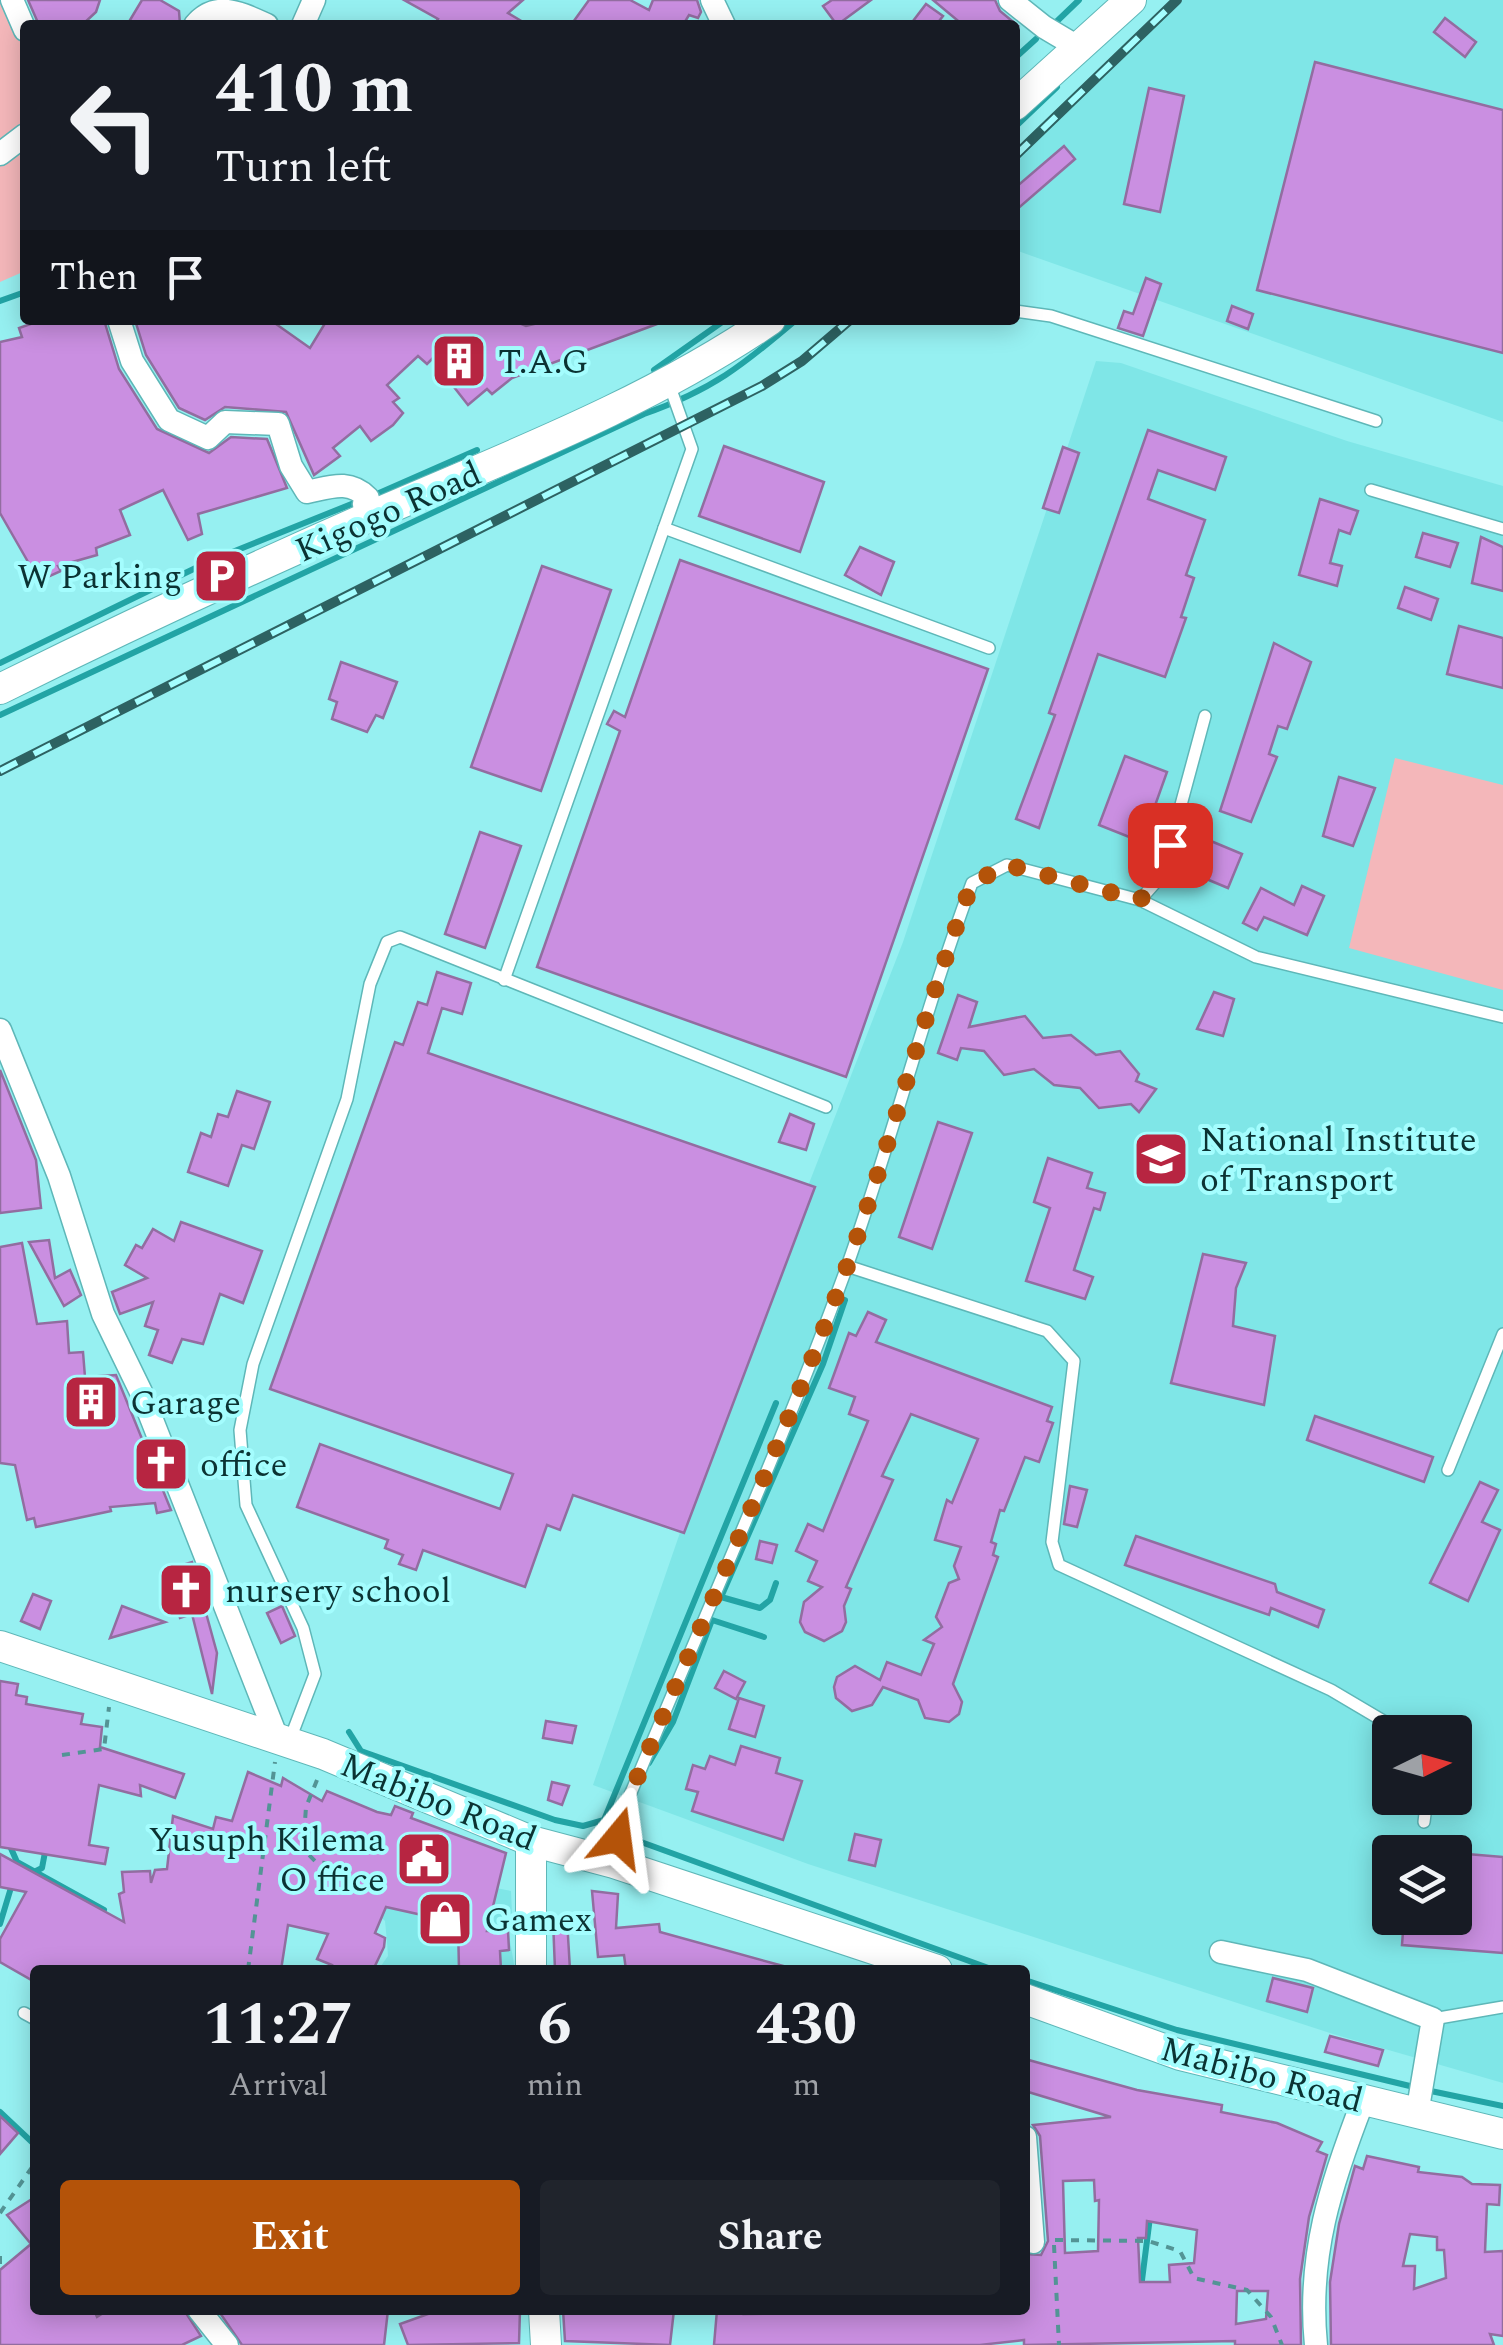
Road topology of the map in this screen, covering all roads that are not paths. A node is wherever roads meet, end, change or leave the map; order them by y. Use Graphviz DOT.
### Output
graph roads {
  1 [pos="1010,0"];
  2 [pos="1130,0"];
  3 [pos="196,12"];
  4 [pos="255,20"];
  5 [pos="1082,49"];
  6 [pos="1020,101"];
  7 [pos="20,139"];
  8 [pos="0,154"];
  9 [pos="1020,312"];
  10 [pos="121,325"];
  11 [pos="761,325"];
  12 [pos="667,380"];
  13 [pos="1376,421"];
  14 [pos="1371,490"];
  15 [pos="372,516"];
  16 [pos="664,528"];
  17 [pos="1503,529"];
  18 [pos="989,648"];
  19 [pos="0,689"];
  20 [pos="1205,716"];
  21 [pos="1140,900"];
  22 [pos="504,980"];
  23 [pos="1503,1017"];
  24 [pos="0,1030"];
  25 [pos="826,1108"];
  26 [pos="847,1266"];
  27 [pos="1503,1334"];
  28 [pos="1448,1470"];
  29 [pos="0,1646"];
  30 [pos="1373,1715"];
  31 [pos="282,1741"];
  32 [pos="1425,1815"];
  33 [pos="1424,1822"];
  34 [pos="531,1841"];
  35 [pos="614,1863"];
  36 [pos="1221,1952"];
  37 [pos="531,1965"];
  38 [pos="922,1965"];
  39 [pos="1030,2000"];
  40 [pos="1503,2007"];
  41 [pos="1432,2018"];
  42 [pos="1363,2102"];
  43 [pos="1417,2114"];
  44 [pos="1503,2134"];
  45 [pos="1030,2203"];
  46 [pos="1033,2242"];
  47 [pos="202,2315"];
  48 [pos="544,2315"];
  49 [pos="227,2345"];
  50 [pos="546,2345"];
  51 [pos="1316,2345"];
  1 -- 5 [label="street"];
  2 -- 5 [label="main road"];
  3 -- 4 [label="street"];
  5 -- 6 [label="main road"];
  7 -- 8 [label="street"];
  9 -- 13 [label="lane"];
  10 -- 15 [label="street"];
  11 -- 12 [label="main road, Kigogo Road"];
  12 -- 15 [label="main road, Kigogo Road"];
  12 -- 16 [label="lane"];
  14 -- 17 [label="lane"];
  15 -- 19 [label="main road, Kigogo Road"];
  16 -- 18 [label="lane"];
  16 -- 22 [label="lane"];
  20 -- 21 [label="lane"];
  21 -- 23 [label="lane"];
  21 -- 26 [label="lane"];
  22 -- 25 [label="lane"];
  22 -- 31 [label="lane"];
  24 -- 31 [label="street"];
  26 -- 30 [label="lane"];
  26 -- 35 [label="lane"];
  27 -- 28 [label="lane"];
  29 -- 31 [label="main road, Mabibo Road"];
  31 -- 34 [label="main road, Mabibo Road"];
  32 -- 33 [label="lane"];
  34 -- 35 [label="main road, Mabibo Road"];
  34 -- 37 [label="main road"];
  35 -- 38 [label="main road, Mabibo Road"];
  36 -- 41 [label="street"];
  39 -- 42 [label="main road, Mabibo Road"];
  40 -- 41 [label="lane"];
  41 -- 43 [label="street"];
  42 -- 43 [label="main road, Mabibo Road"];
  42 -- 51 [label="street"];
  43 -- 44 [label="main road, Mabibo Road"];
  45 -- 46 [label="street"];
  47 -- 49 [label="street"];
  48 -- 50 [label="main road"];
}
